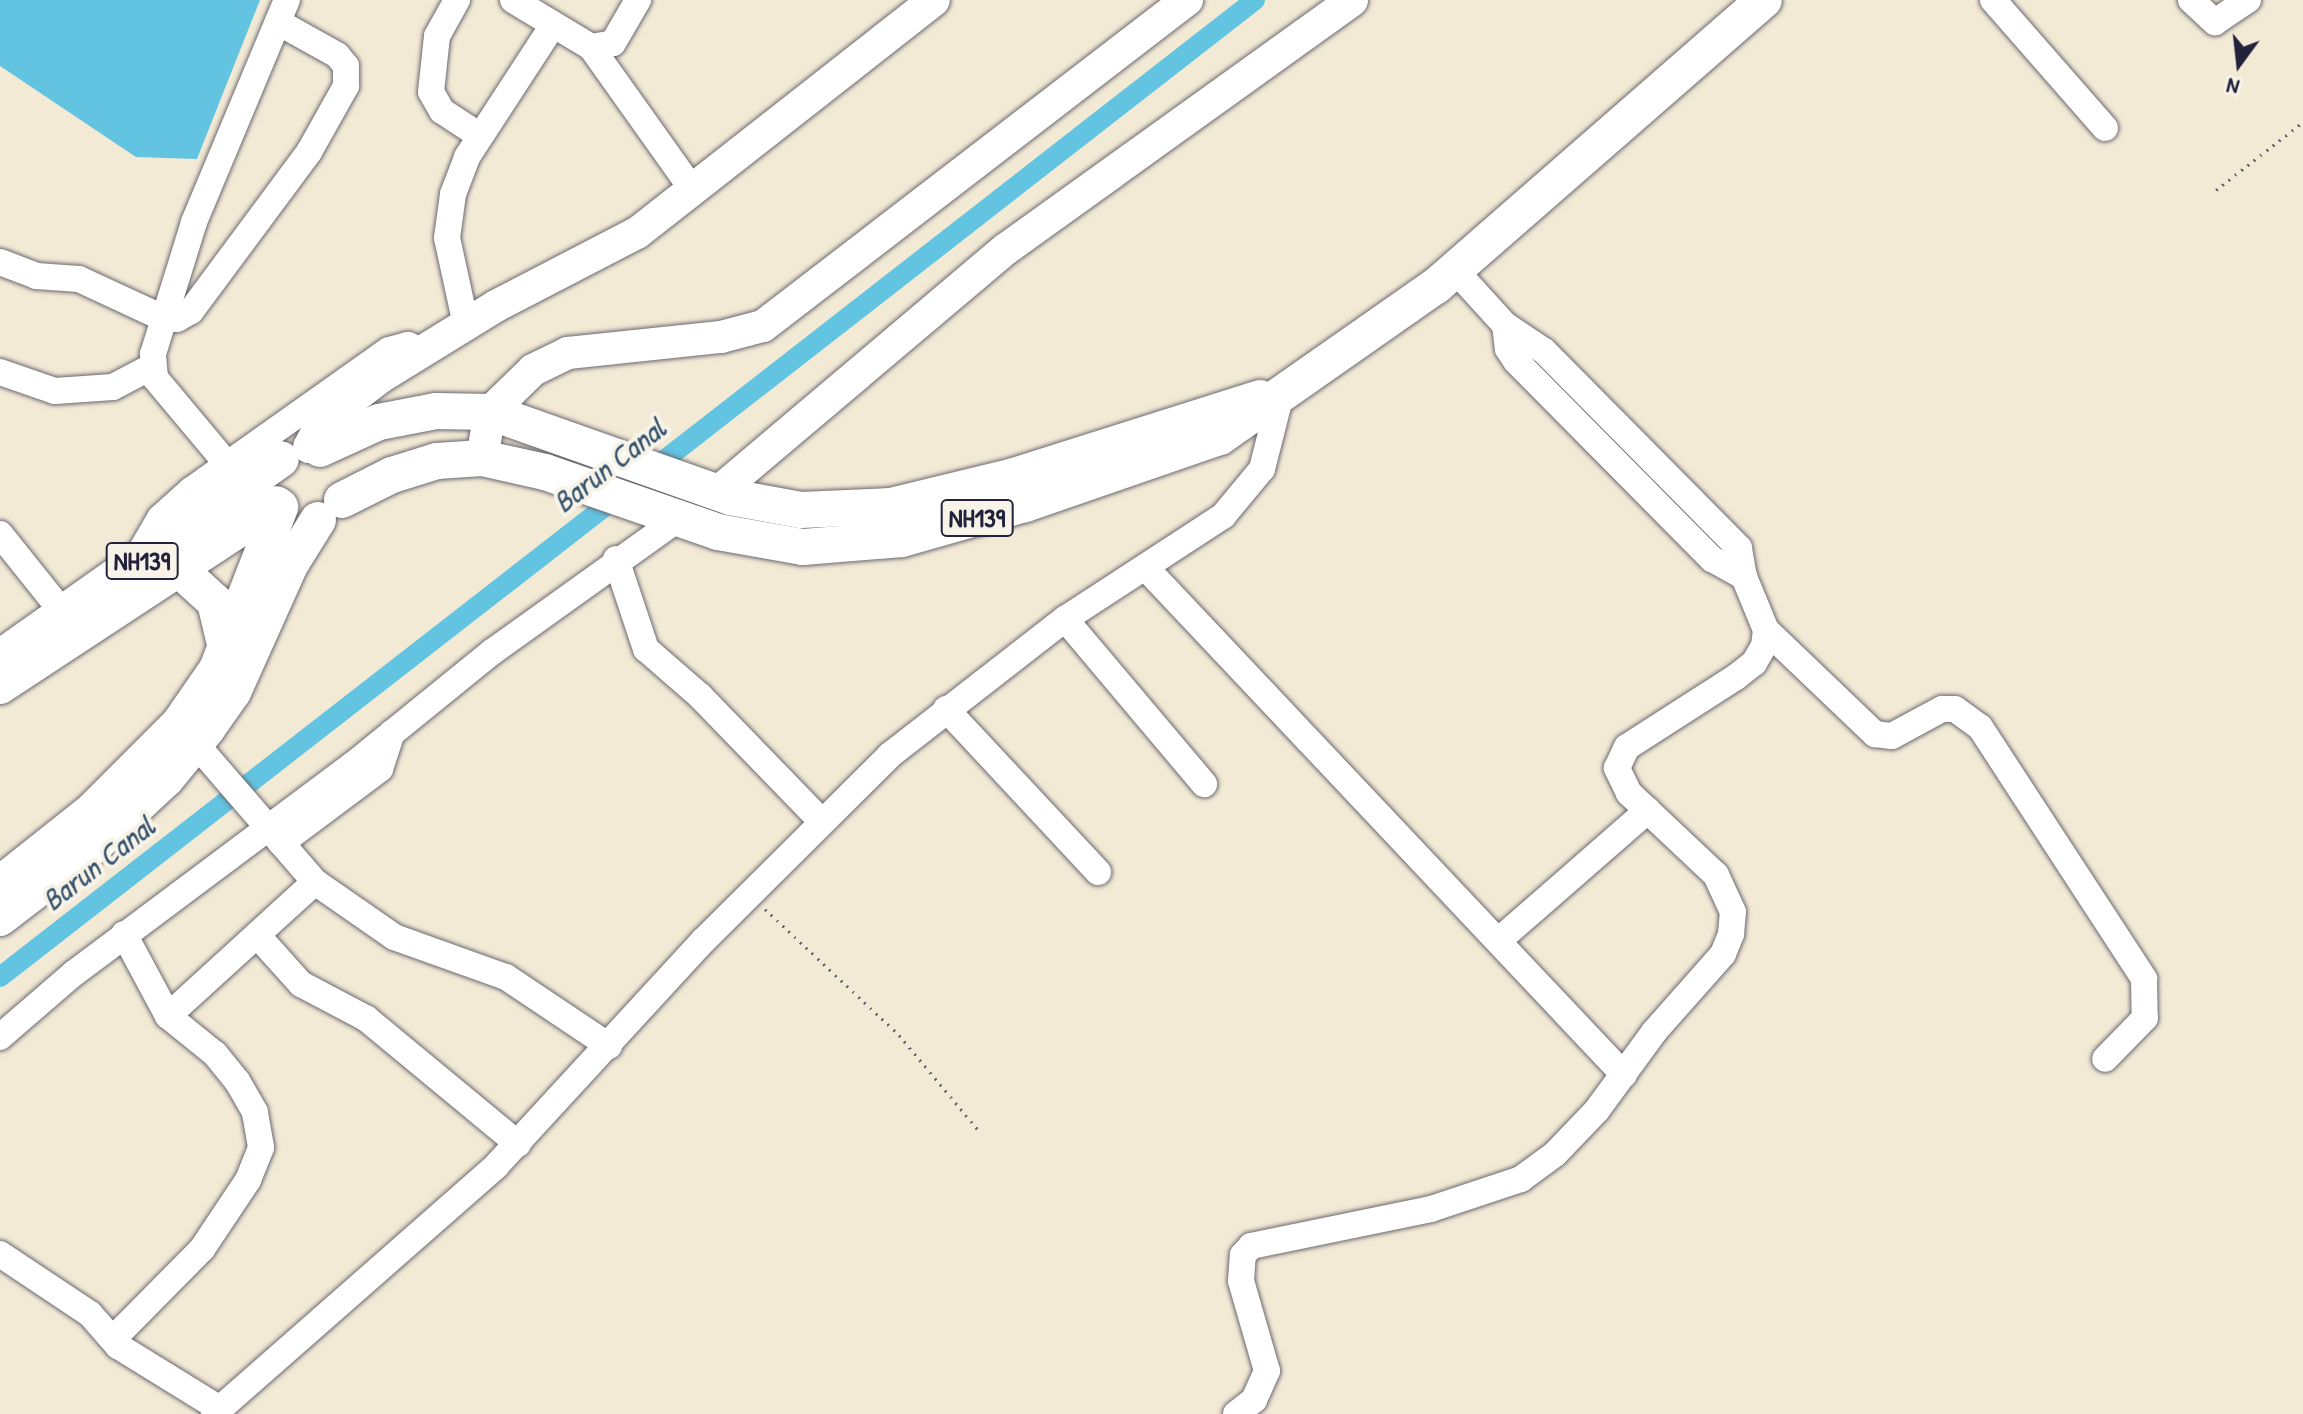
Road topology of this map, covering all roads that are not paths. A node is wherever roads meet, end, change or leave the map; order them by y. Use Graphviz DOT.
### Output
graph roads {
  1 [pos="457,0"];
  2 [pos="513,0"];
  3 [pos="638,0"];
  4 [pos="934,0"];
  5 [pos="1187,0"];
  6 [pos="1352,0"];
  7 [pos="1764,0"];
  8 [pos="1993,0"];
  9 [pos="2191,0"];
  10 [pos="2248,0"];
  11 [pos="282,11"];
  12 [pos="553,25"];
  13 [pos="591,47"];
  14 [pos="2105,128"];
  15 [pos="480,136"];
  16 [pos="692,189"];
  17 [pos="0,262"];
  18 [pos="1455,270"];
  19 [pos="163,318"];
  20 [pos="466,325"];
  21 [pos="423,352"];
  22 [pos="151,367"];
  23 [pos="0,372"];
  24 [pos="1280,391"];
  25 [pos="490,412"];
  26 [pos="303,452"];
  27 [pos="482,458"];
  28 [pos="227,464"];
  29 [pos="704,488"];
  30 [pos="278,506"];
  31 [pos="330,510"];
  32 [pos="667,515"];
  33 [pos="0,534"];
  34 [pos="616,559"];
  35 [pos="1145,567"];
  36 [pos="131,568"];
  37 [pos="180,570"];
  38 [pos="64,614"];
  39 [pos="1065,619"];
  40 [pos="1766,630"];
  41 [pos="226,648"];
  42 [pos="0,658"];
  43 [pos="0,686"];
  44 [pos="946,709"];
  45 [pos="195,743"];
  46 [pos="1204,784"];
  47 [pos="1648,810"];
  48 [pos="822,822"];
  49 [pos="275,834"];
  50 [pos="1098,872"];
  51 [pos="315,882"];
  52 [pos="0,884"];
  53 [pos="0,918"];
  54 [pos="124,934"];
  55 [pos="257,935"];
  56 [pos="1498,941"];
  57 [pos="168,1016"];
  58 [pos="0,1037"];
  59 [pos="609,1046"];
  60 [pos="2105,1059"];
  61 [pos="1624,1075"];
  62 [pos="518,1144"];
  63 [pos="0,1254"];
  64 [pos="113,1339"];
  65 [pos="217,1412"];
  66 [pos="1236,1414"];
  1 -- 15 [label="street"];
  2 -- 12 [label="street"];
  3 -- 13 [label="street"];
  4 -- 16 [label="main road"];
  5 -- 25 [label="main road"];
  6 -- 29 [label="main road"];
  7 -- 18 [label="highway, NH139"];
  8 -- 14 [label="street"];
  9 -- 10 [label="street"];
  11 -- 19 [label="street"];
  11 -- 19 [label="street"];
  12 -- 13 [label="street"];
  12 -- 15 [label="street"];
  13 -- 16 [label="street"];
  15 -- 20 [label="street"];
  16 -- 20 [label="main road"];
  17 -- 19 [label="street"];
  18 -- 24 [label="highway, NH139"];
  18 -- 40 [label="street"];
  19 -- 22 [label="street"];
  20 -- 21 [label="main road"];
  21 -- 26 [label="main road"];
  21 -- 28 [label="street"];
  22 -- 23 [label="street"];
  22 -- 28 [label="street"];
  24 -- 29 [label="highway, NH139"];
  24 -- 32 [label="highway, NH139"];
  24 -- 35 [label="street"];
  25 -- 26 [label="highway, NH139"];
  25 -- 27 [label="main road"];
  25 -- 29 [label="highway, NH139"];
  26 -- 30 [label="highway"];
  26 -- 31 [label="highway"];
  26 -- 36 [label="highway, NH139"];
  27 -- 31 [label="highway, NH139"];
  27 -- 32 [label="highway, NH139"];
  28 -- 36 [label="street"];
  30 -- 31 [label="highway"];
  30 -- 37 [label="highway, NH139"];
  30 -- 41 [label="highway"];
  31 -- 45 [label="highway"];
  32 -- 34 [label="street"];
  33 -- 38 [label="street"];
  34 -- 48 [label="street"];
  34 -- 49 [label="street"];
  35 -- 39 [label="street"];
  35 -- 56 [label="street"];
  36 -- 38 [label="highway, NH139"];
  37 -- 41 [label="highway"];
  37 -- 43 [label="highway, NH139"];
  38 -- 42 [label="highway, NH139"];
  39 -- 44 [label="street"];
  39 -- 46 [label="street"];
  40 -- 47 [label="street"];
  40 -- 60 [label="street"];
  41 -- 52 [label="highway"];
  44 -- 48 [label="street"];
  44 -- 50 [label="street"];
  45 -- 49 [label="street"];
  45 -- 53 [label="highway"];
  47 -- 56 [label="street"];
  47 -- 61 [label="street"];
  48 -- 59 [label="street"];
  49 -- 51 [label="street"];
  49 -- 54 [label="street"];
  51 -- 55 [label="street"];
  51 -- 59 [label="street"];
  54 -- 57 [label="street"];
  54 -- 58 [label="street"];
  55 -- 57 [label="street"];
  55 -- 62 [label="street"];
  56 -- 61 [label="street"];
  57 -- 64 [label="street"];
  59 -- 62 [label="street"];
  61 -- 66 [label="street"];
  62 -- 65 [label="street"];
  63 -- 64 [label="street"];
  64 -- 65 [label="street"];
}
